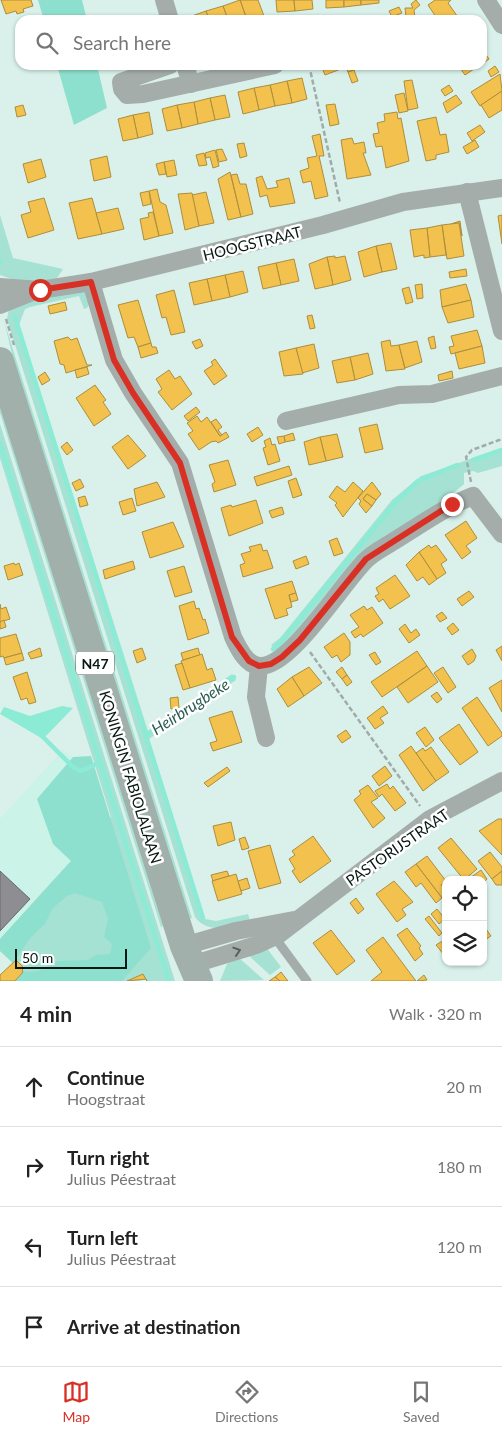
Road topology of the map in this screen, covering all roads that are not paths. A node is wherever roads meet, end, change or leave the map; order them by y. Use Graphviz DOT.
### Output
graph roads {
  1 [pos="164,0"];
  2 [pos="486,0"];
  3 [pos="168,15"];
  4 [pos="502,24"];
  5 [pos="156,70"];
  6 [pos="187,70"];
  7 [pos="253,70"];
  8 [pos="191,84"];
  9 [pos="502,188"];
  10 [pos="467,192"];
  11 [pos="91,282"];
  12 [pos="0,287"];
  13 [pos="40,290"];
  14 [pos="0,304"];
  15 [pos="502,331"];
  16 [pos="0,361"];
  17 [pos="502,376"];
  18 [pos="286,421"];
  19 [pos="502,534"];
  20 [pos="259,666"];
  21 [pos="266,738"];
  22 [pos="502,781"];
  23 [pos="272,931"];
  24 [pos="192,968"];
  25 [pos="307,981"];
  1 -- 3 [label="street"];
  2 -- 4 [label="street"];
  5 -- 8 [label="street"];
  6 -- 8 [label="street"];
  7 -- 8 [label="street"];
  9 -- 10 [label="street, HOOGSTRAAT"];
  10 -- 11 [label="street, HOOGSTRAAT"];
  10 -- 15 [label="street"];
  11 -- 13 [label="street, HOOGSTRAAT"];
  11 -- 20 [label="street"];
  12 -- 13 [label="street, HOOGSTRAAT"];
  13 -- 14 [label="street"];
  16 -- 24 [label="main road, KONINGIN FABIOLALAAN / N47"];
  17 -- 18 [label="street"];
  19 -- 20 [label="street"];
  20 -- 21 [label="street"];
  22 -- 23 [label="street, PASTORIJSTRAAT"];
  23 -- 24 [label="street, PASTORIJSTRAAT"];
  23 -- 25 [label="lane"];
}
